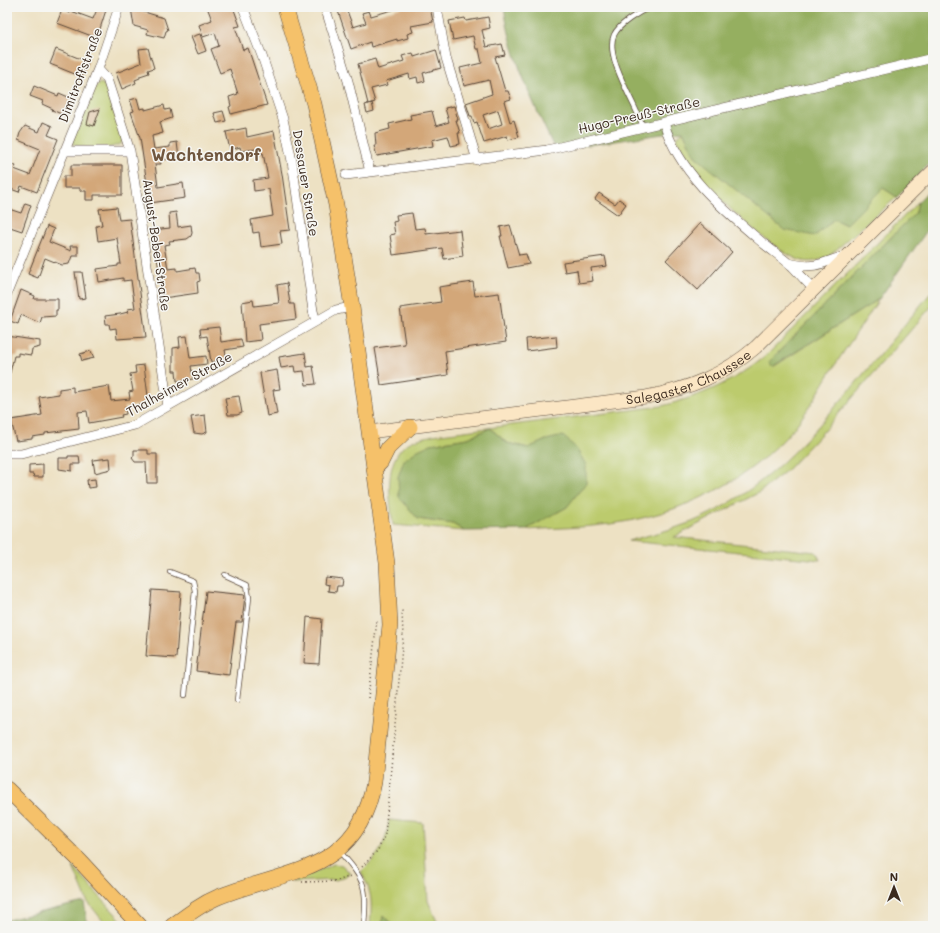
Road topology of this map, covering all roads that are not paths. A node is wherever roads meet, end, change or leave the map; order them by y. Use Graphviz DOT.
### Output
graph roads {
  1 [pos="119,7"];
  2 [pos="242,7"];
  3 [pos="285,7"];
  4 [pos="325,7"];
  5 [pos="437,7"];
  6 [pos="650,7"];
  7 [pos="933,58"];
  8 [pos="98,69"];
  9 [pos="664,123"];
  10 [pos="642,127"];
  11 [pos="64,151"];
  12 [pos="130,151"];
  13 [pos="477,160"];
  14 [pos="933,171"];
  15 [pos="370,172"];
  16 [pos="346,175"];
  17 [pos="846,256"];
  18 [pos="787,263"];
  19 [pos="814,289"];
  20 [pos="7,293"];
  21 [pos="352,306"];
  22 [pos="316,321"];
  23 [pos="168,406"];
  24 [pos="410,427"];
  25 [pos="369,432"];
  26 [pos="7,454"];
  27 [pos="374,469"];
  28 [pos="170,572"];
  29 [pos="226,575"];
  30 [pos="185,695"];
  31 [pos="236,700"];
  32 [pos="7,789"];
  33 [pos="338,850"];
  34 [pos="187,919"];
  35 [pos="140,926"];
  36 [pos="172,926"];
  37 [pos="364,926"];
  1 -- 8 [label="street, Dimitroffstraße"];
  2 -- 22 [label="street, Dessauer Straße"];
  3 -- 21 [label="main road"];
  4 -- 15 [label="street"];
  5 -- 13 [label="street"];
  6 -- 10 [label="lane"];
  7 -- 9 [label="street, Hugo-Preuß-Straße"];
  8 -- 11 [label="street, Dimitroffstraße"];
  8 -- 12 [label="street, August-Bebel-Straße"];
  9 -- 10 [label="street, Hugo-Preuß-Straße"];
  9 -- 18 [label="street"];
  10 -- 13 [label="street, Hugo-Preuß-Straße"];
  11 -- 12 [label="street"];
  11 -- 20 [label="street, Dimitroffstraße"];
  12 -- 23 [label="street, August-Bebel-Straße"];
  13 -- 15 [label="street, Hugo-Preuß-Straße"];
  14 -- 17 [label="main road, Salegaster Chaussee"];
  15 -- 16 [label="street, Hugo-Preuß-Straße"];
  17 -- 18 [label="street"];
  17 -- 19 [label="main road, Salegaster Chaussee"];
  18 -- 19 [label="street"];
  19 -- 24 [label="main road, Salegaster Chaussee"];
  21 -- 22 [label="street, Thalheimer Straße"];
  21 -- 25 [label="main road"];
  22 -- 23 [label="street, Thalheimer Straße"];
  23 -- 26 [label="street, Thalheimer Straße"];
  24 -- 25 [label="main road, Salegaster Chaussee"];
  24 -- 27 [label="main road"];
  25 -- 27 [label="main road"];
  27 -- 33 [label="main road"];
  28 -- 30 [label="lane"];
  29 -- 31 [label="lane"];
  32 -- 35 [label="main road"];
  33 -- 34 [label="main road"];
  33 -- 37 [label="lane"];
  34 -- 36 [label="main road"];
}
